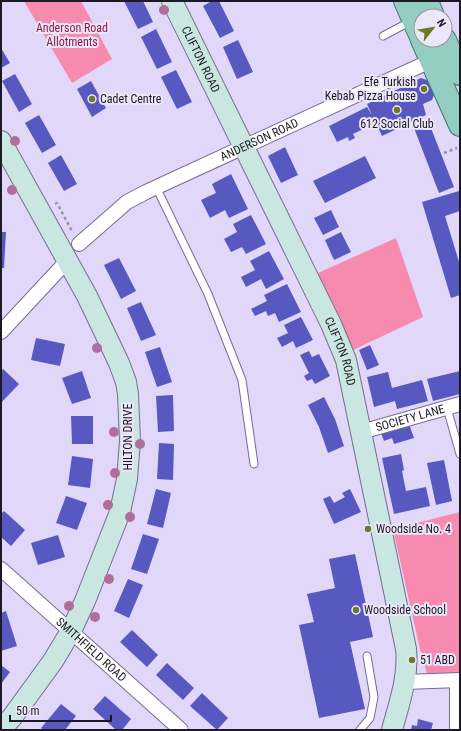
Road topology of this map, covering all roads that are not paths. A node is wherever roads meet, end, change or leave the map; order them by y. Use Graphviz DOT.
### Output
graph roads {
  1 [pos="172,1"];
  2 [pos="413,25"];
  3 [pos="383,36"];
  4 [pos="442,50"];
  5 [pos="460,74"];
  6 [pos="460,125"];
  7 [pos="1,141"];
  8 [pos="244,148"];
  9 [pos="156,187"];
  10 [pos="79,244"];
  11 [pos="67,261"];
  12 [pos="1,332"];
  13 [pos="454,406"];
  14 [pos="361,432"];
  15 [pos="460,454"];
  16 [pos="254,464"];
  17 [pos="1,569"];
  18 [pos="72,631"];
  19 [pos="367,656"];
  20 [pos="458,680"];
  21 [pos="404,682"];
  22 [pos="1,730"];
  23 [pos="181,730"];
  24 [pos="360,730"];
  25 [pos="392,730"];
  26 [pos="457,730"];
  1 -- 8 [label="street, CLIFTON ROAD"];
  2 -- 3 [label="lane"];
  4 -- 5 [label="main road"];
  4 -- 6 [label="main road"];
  4 -- 8 [label="street, ANDERSON ROAD"];
  7 -- 11 [label="street, HILTON DRIVE"];
  8 -- 9 [label="street, ANDERSON ROAD"];
  8 -- 14 [label="street, CLIFTON ROAD"];
  9 -- 10 [label="street, ANDERSON ROAD"];
  9 -- 16 [label="lane"];
  11 -- 12 [label="street"];
  11 -- 18 [label="street, HILTON DRIVE"];
  13 -- 14 [label="street, SOCIETY LANE"];
  13 -- 15 [label="lane"];
  14 -- 21 [label="street, CLIFTON ROAD"];
  17 -- 18 [label="street, SMITHFIELD ROAD"];
  18 -- 22 [label="street, HILTON DRIVE"];
  18 -- 23 [label="street, SMITHFIELD ROAD"];
  19 -- 24 [label="lane"];
  20 -- 21 [label="street"];
  20 -- 26 [label="street"];
  21 -- 25 [label="street, CLIFTON ROAD"];
}
